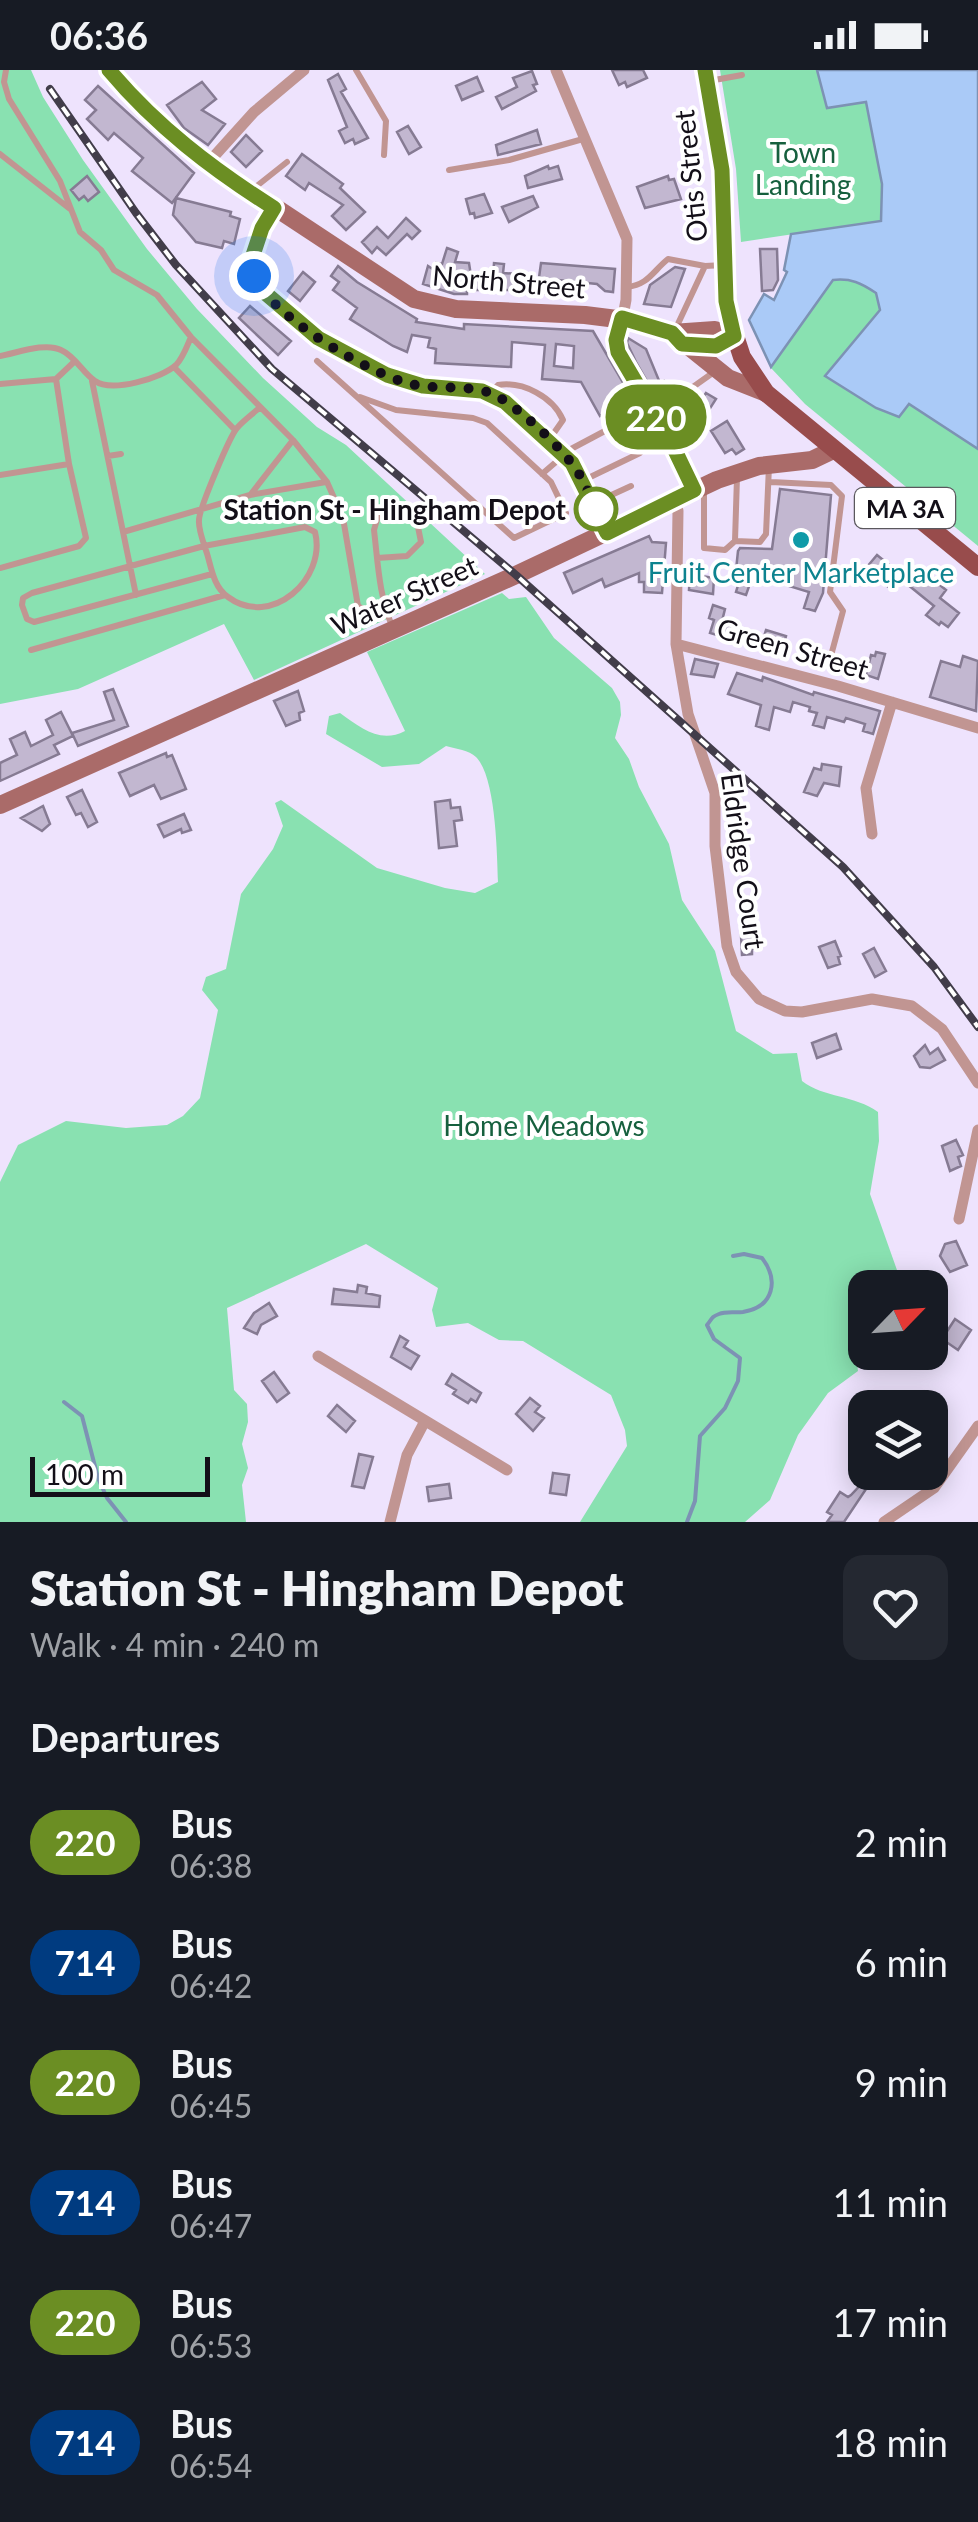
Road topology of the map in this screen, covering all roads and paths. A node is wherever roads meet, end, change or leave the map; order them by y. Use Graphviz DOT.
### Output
graph roads {
  1 [pos="6,70"];
  2 [pos="109,70"];
  3 [pos="304,70"];
  4 [pos="356,70"];
  5 [pos="556,70"];
  6 [pos="706,75"];
  7 [pos="742,75"];
  8 [pos="584,138"];
  9 [pos="0,154"];
  10 [pos="384,155"];
  11 [pos="288,162"];
  12 [pos="208,164"];
  13 [pos="449,170"];
  14 [pos="249,193"];
  15 [pos="274,208"];
  16 [pos="70,209"];
  17 [pos="725,264"];
  18 [pos="705,266"];
  19 [pos="627,287"];
  20 [pos="622,318"];
  21 [pos="734,336"];
  22 [pos="191,338"];
  23 [pos="677,339"];
  24 [pos="345,353"];
  25 [pos="0,356"];
  26 [pos="75,361"];
  27 [pos="317,361"];
  28 [pos="174,367"];
  29 [pos="716,369"];
  30 [pos="330,372"];
  31 [pos="56,379"];
  32 [pos="92,380"];
  33 [pos="0,384"];
  34 [pos="766,393"];
  35 [pos="490,394"];
  36 [pos="360,397"];
  37 [pos="260,407"];
  38 [pos="652,411"];
  39 [pos="622,424"];
  40 [pos="235,430"];
  41 [pos="294,440"];
  42 [pos="548,441"];
  43 [pos="833,450"];
  44 [pos="121,454"];
  45 [pos="563,454"];
  46 [pos="108,456"];
  47 [pos="69,464"];
  48 [pos="735,472"];
  49 [pos="770,473"];
  50 [pos="542,474"];
  51 [pos="0,475"];
  52 [pos="582,480"];
  53 [pos="326,482"];
  54 [pos="631,486"];
  55 [pos="698,488"];
  56 [pos="250,495"];
  57 [pos="675,500"];
  58 [pos="593,504"];
  59 [pos="202,509"];
  60 [pos="123,532"];
  61 [pos="607,533"];
  62 [pos="735,541"];
  63 [pos="204,546"];
  64 [pos="378,558"];
  65 [pos="130,566"];
  66 [pos="978,567"];
  67 [pos="0,568"];
  68 [pos="212,574"];
  69 [pos="136,595"];
  70 [pos="225,595"];
  71 [pos="385,610"];
  72 [pos="394,629"];
  73 [pos="676,644"];
  74 [pos="31,650"];
  75 [pos="829,663"];
  76 [pos="892,702"];
  77 [pos="978,728"];
  78 [pos="0,806"];
  79 [pos="872,834"];
  80 [pos="978,1082"];
  81 [pos="978,1130"];
  82 [pos="959,1219"];
  83 [pos="318,1356"];
  84 [pos="424,1420"];
  85 [pos="978,1426"];
  86 [pos="507,1470"];
  87 [pos="390,1522"];
  88 [pos="884,1522"];
  1 -- 16 [label="lane"];
  2 -- 12 [label="main road, North Street"];
  3 -- 12 [label="street"];
  4 -- 10 [label="lane"];
  5 -- 8 [label="street"];
  6 -- 7 [label="lane"];
  6 -- 17 [label="main road, Otis Street / MA 3A"];
  8 -- 13 [label="lane"];
  8 -- 19 [label="street"];
  9 -- 16 [label="lane"];
  11 -- 14 [label="lane"];
  12 -- 14 [label="main road, North Street"];
  14 -- 15 [label="main road, North Street"];
  15 -- 20 [label="main road, North Street"];
  15 -- 24 [label="street"];
  16 -- 22 [label="lane"];
  17 -- 18 [label="lane"];
  17 -- 21 [label="main road, Otis Street / MA 3A"];
  18 -- 19 [label="lane"];
  18 -- 23 [label="lane"];
  19 -- 20 [label="street"];
  20 -- 23 [label="main road, North Street"];
  20 -- 38 [label="street"];
  21 -- 23 [label="main road, North Street"];
  21 -- 34 [label="main road, MA 3A"];
  22 -- 28 [label="lane"];
  22 -- 37 [label="lane"];
  23 -- 29 [label="main road"];
  24 -- 30 [label="lane"];
  24 -- 35 [label="street"];
  25 -- 26 [label="lane"];
  26 -- 31 [label="lane"];
  26 -- 32 [label="lane"];
  27 -- 30 [label="lane"];
  28 -- 32 [label="lane"];
  28 -- 40 [label="lane"];
  29 -- 34 [label="main road"];
  29 -- 38 [label="lane"];
  30 -- 36 [label="lane"];
  31 -- 33 [label="lane"];
  31 -- 47 [label="lane"];
  32 -- 46 [label="lane"];
  34 -- 43 [label="main road, MA 3A"];
  35 -- 42 [label="street"];
  35 -- 42 [label="lane"];
  36 -- 50 [label="lane"];
  36 -- 50 [label="lane"];
  37 -- 40 [label="lane"];
  37 -- 41 [label="lane"];
  38 -- 39 [label="lane"];
  38 -- 55 [label="street"];
  39 -- 45 [label="lane"];
  39 -- 52 [label="lane"];
  40 -- 59 [label="lane"];
  41 -- 53 [label="lane"];
  41 -- 56 [label="lane"];
  42 -- 45 [label="street"];
  43 -- 49 [label="main road, Water Street"];
  43 -- 66 [label="main road, MA 3A"];
  44 -- 46 [label="lane"];
  45 -- 50 [label="lane"];
  45 -- 52 [label="street"];
  46 -- 60 [label="lane"];
  47 -- 51 [label="lane"];
  47 -- 67 [label="lane"];
  48 -- 49 [label="main road, Water Street"];
  48 -- 55 [label="main road, Water Street"];
  48 -- 62 [label="lane"];
  49 -- 62 [label="lane"];
  49 -- 75 [label="lane"];
  52 -- 58 [label="street"];
  53 -- 56 [label="lane"];
  53 -- 71 [label="lane"];
  54 -- 58 [label="lane"];
  55 -- 57 [label="main road, Water Street"];
  55 -- 62 [label="lane"];
  56 -- 59 [label="lane"];
  57 -- 61 [label="main road, Water Street"];
  57 -- 73 [label="street, Green Street"];
  58 -- 61 [label="street"];
  59 -- 60 [label="lane"];
  59 -- 63 [label="lane"];
  60 -- 65 [label="lane"];
  61 -- 72 [label="main road, Water Street"];
  63 -- 65 [label="lane"];
  63 -- 68 [label="lane"];
  63 -- 70 [label="lane"];
  64 -- 64 [label="lane"];
  64 -- 71 [label="lane"];
  65 -- 69 [label="lane"];
  65 -- 69 [label="lane"];
  68 -- 69 [label="lane"];
  68 -- 70 [label="lane"];
  70 -- 74 [label="lane"];
  71 -- 72 [label="lane"];
  72 -- 78 [label="main road, Water Street"];
  73 -- 76 [label="street, Green Street"];
  73 -- 80 [label="street, Eldridge Court"];
  76 -- 77 [label="street, Green Street"];
  76 -- 79 [label="street"];
  81 -- 82 [label="street"];
  83 -- 84 [label="street"];
  84 -- 86 [label="street"];
  84 -- 87 [label="street"];
  85 -- 88 [label="street"];
}
